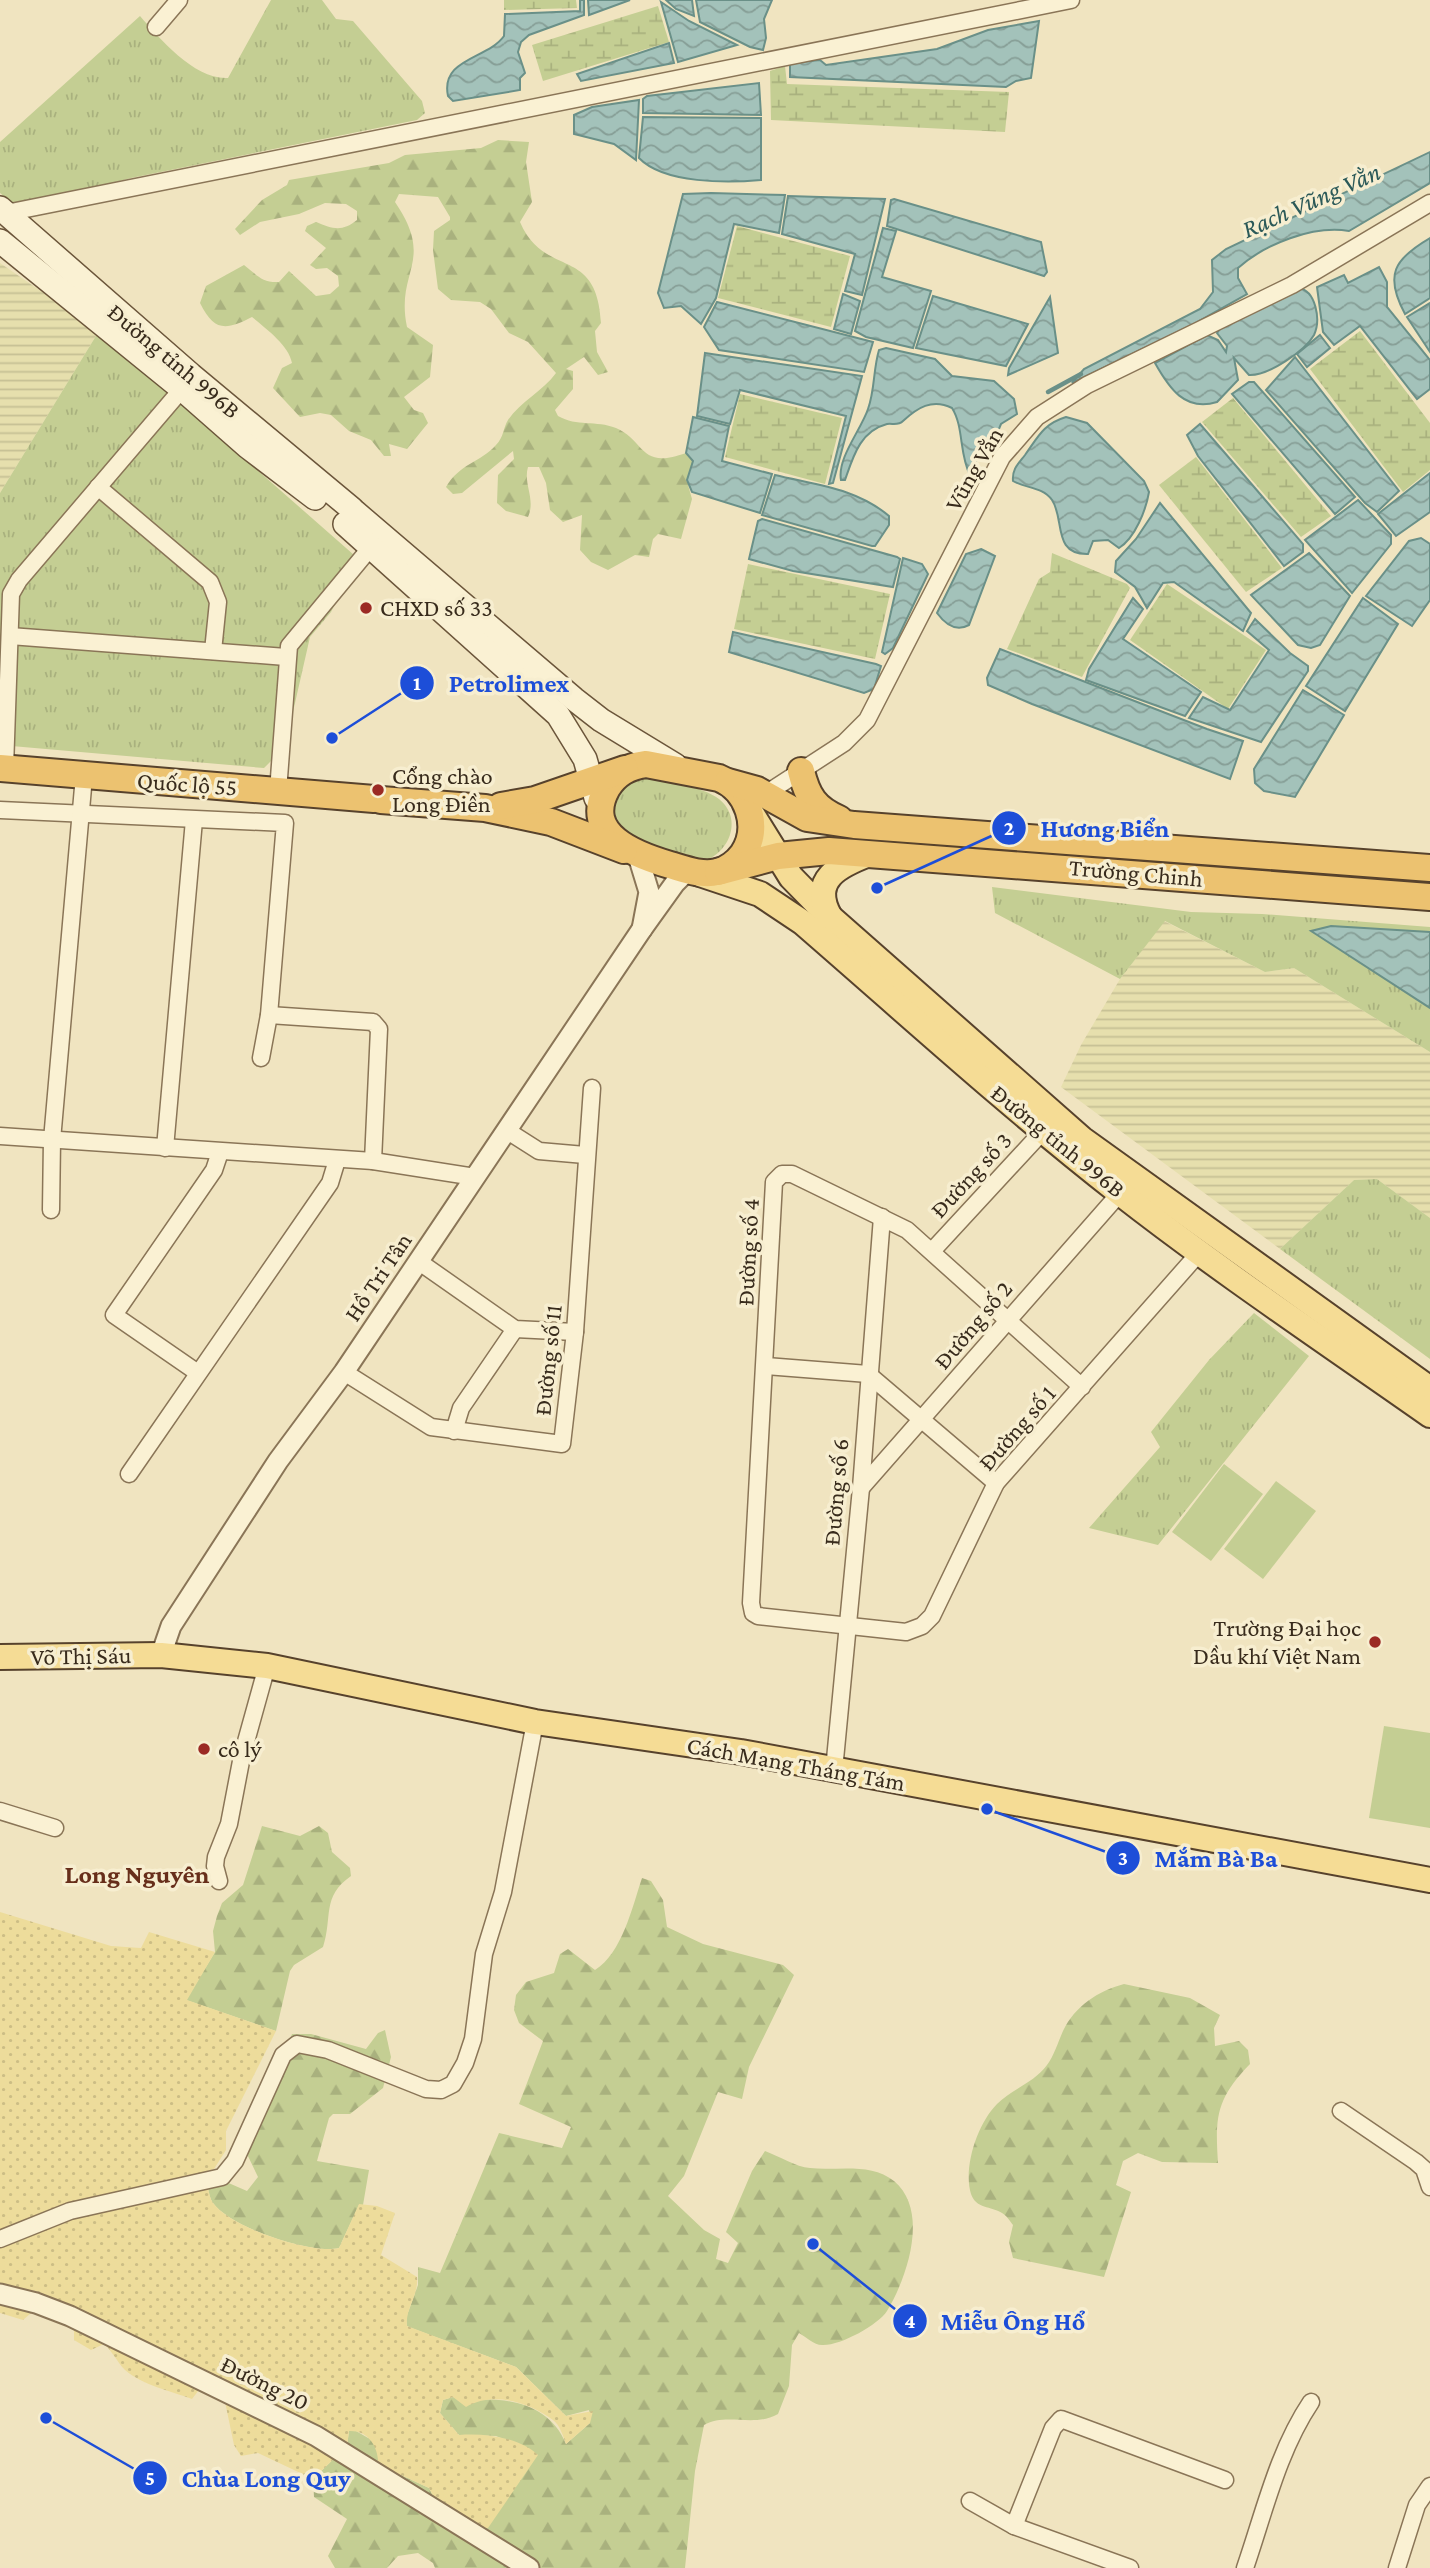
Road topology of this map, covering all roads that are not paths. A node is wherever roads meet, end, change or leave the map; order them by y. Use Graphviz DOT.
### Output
graph roads {
  1 [pos="179,0"];
  2 [pos="1071,0"];
  3 [pos="156,27"];
  4 [pos="1430,203"];
  5 [pos="3,211"];
  6 [pos="0,241"];
  7 [pos="182,389"];
  8 [pos="98,487"];
  9 [pos="348,517"];
  10 [pos="371,547"];
  11 [pos="10,636"];
  12 [pos="213,651"];
  13 [pos="286,657"];
  14 [pos="633,766"];
  15 [pos="3,768"];
  16 [pos="801,771"];
  17 [pos="687,772"];
  18 [pos="84,776"];
  19 [pos="591,779"];
  20 [pos="278,791"];
  21 [pos="757,803"];
  22 [pos="485,808"];
  23 [pos="0,810"];
  24 [pos="80,814"];
  25 [pos="601,815"];
  26 [pos="194,820"];
  27 [pos="854,825"];
  28 [pos="869,854"];
  29 [pos="638,856"];
  30 [pos="778,856"];
  31 [pos="1430,868"];
  32 [pos="688,870"];
  33 [pos="718,872"];
  34 [pos="1430,897"];
  35 [pos="830,917"];
  36 [pos="642,929"];
  37 [pos="269,1015"];
  38 [pos="261,1058"];
  39 [pos="592,1088"];
  40 [pos="506,1130"];
  41 [pos="1043,1131"];
  42 [pos="0,1136"];
  43 [pos="52,1140"];
  44 [pos="165,1148"];
  45 [pos="220,1152"];
  46 [pos="585,1155"];
  47 [pos="337,1160"];
  48 [pos="373,1161"];
  49 [pos="475,1177"];
  50 [pos="1120,1193"];
  51 [pos="51,1210"];
  52 [pos="882,1217"];
  53 [pos="933,1250"];
  54 [pos="1199,1253"];
  55 [pos="418,1261"];
  56 [pos="1007,1318"];
  57 [pos="515,1329"];
  58 [pos="575,1332"];
  59 [pos="766,1366"];
  60 [pos="344,1372"];
  61 [pos="198,1373"];
  62 [pos="867,1374"];
  63 [pos="1083,1387"];
  64 [pos="1430,1389"];
  65 [pos="1430,1415"];
  66 [pos="924,1419"];
  67 [pos="454,1431"];
  68 [pos="129,1474"];
  69 [pos="996,1483"];
  70 [pos="861,1488"];
  71 [pos="847,1625"];
  72 [pos="161,1655"];
  73 [pos="0,1657"];
  74 [pos="267,1666"];
  75 [pos="535,1722"];
  76 [pos="834,1770"];
  77 [pos="0,1811"];
  78 [pos="55,1828"];
  79 [pos="1430,1880"];
  80 [pos="219,1881"];
  81 [pos="1341,2111"];
  82 [pos="1430,2188"];
  83 [pos="0,2239"];
  84 [pos="0,2294"];
  85 [pos="1311,2402"];
  86 [pos="1225,2480"];
  87 [pos="1430,2486"];
  88 [pos="970,2501"];
  89 [pos="1014,2526"];
  90 [pos="529,2568"];
  91 [pos="1130,2568"];
  92 [pos="1245,2568"];
  93 [pos="1397,2568"];
  1 -- 3 [label="street"];
  2 -- 5 [label="street"];
  4 -- 16 [label="street, Vũng Vằn"];
  5 -- 9 [label="main road, Đường tỉnh 996B"];
  6 -- 7 [label="main road, Đường tỉnh 996B"];
  7 -- 8 [label="street"];
  7 -- 9 [label="main road, Đường tỉnh 996B"];
  8 -- 11 [label="street"];
  8 -- 12 [label="street"];
  9 -- 10 [label="main road, Đường tỉnh 996B"];
  9 -- 17 [label="main road, Đường tỉnh 996B"];
  10 -- 13 [label="street"];
  10 -- 19 [label="main road, Đường tỉnh 996B"];
  11 -- 12 [label="street"];
  11 -- 15 [label="street"];
  12 -- 13 [label="street"];
  13 -- 20 [label="street"];
  14 -- 17 [label="highway"];
  14 -- 19 [label="highway, Quốc lộ 55"];
  14 -- 25 [label="highway"];
  15 -- 18 [label="highway, Quốc lộ 55"];
  16 -- 21 [label="street, Vũng Vằn"];
  16 -- 27 [label="highway"];
  17 -- 21 [label="highway, Trường Chinh"];
  18 -- 20 [label="highway, Quốc lộ 55"];
  18 -- 24 [label="street"];
  19 -- 22 [label="highway, Quốc lộ 55"];
  19 -- 25 [label="main road, Đường tỉnh 996B"];
  20 -- 22 [label="highway, Quốc lộ 55"];
  21 -- 27 [label="highway, Trường Chinh"];
  21 -- 30 [label="main road, Đường tỉnh 996B"];
  21 -- 33 [label="highway"];
  22 -- 29 [label="highway, Quốc lộ 55"];
  23 -- 24 [label="street"];
  24 -- 26 [label="street"];
  24 -- 43 [label="street"];
  25 -- 29 [label="highway"];
  26 -- 37 [label="street"];
  26 -- 44 [label="street"];
  27 -- 31 [label="highway, Trường Chinh"];
  28 -- 30 [label="highway, Trường Chinh"];
  28 -- 34 [label="highway, Trường Chinh"];
  28 -- 35 [label="main road"];
  29 -- 32 [label="highway"];
  29 -- 36 [label="street"];
  30 -- 33 [label="highway, Trường Chinh"];
  30 -- 35 [label="main road, Đường tỉnh 996B"];
  32 -- 33 [label="highway"];
  32 -- 36 [label="street, Hồ Tri Tân"];
  32 -- 41 [label="main road, Đường tỉnh 996B"];
  35 -- 64 [label="main road, Đường tỉnh 996B"];
  36 -- 40 [label="street, Hồ Tri Tân"];
  37 -- 38 [label="street"];
  37 -- 48 [label="street"];
  39 -- 46 [label="street, Đường số 11"];
  40 -- 46 [label="street"];
  40 -- 49 [label="street, Hồ Tri Tân"];
  41 -- 50 [label="main road, Đường tỉnh 996B"];
  41 -- 53 [label="street, Đường số 3"];
  42 -- 43 [label="street"];
  43 -- 44 [label="street"];
  43 -- 51 [label="street"];
  44 -- 45 [label="street"];
  45 -- 47 [label="street"];
  45 -- 61 [label="street"];
  46 -- 58 [label="street, Đường số 11"];
  47 -- 48 [label="street"];
  47 -- 61 [label="street"];
  48 -- 49 [label="street"];
  49 -- 55 [label="street, Hồ Tri Tân"];
  50 -- 54 [label="main road, Đường tỉnh 996B"];
  50 -- 56 [label="street, Đường số 2"];
  52 -- 53 [label="street, Đường số 4"];
  52 -- 59 [label="street, Đường số 4"];
  52 -- 62 [label="street, Đường số 6"];
  53 -- 56 [label="street, Đường số 4"];
  54 -- 63 [label="street, Đường số 1"];
  54 -- 65 [label="main road, Đường tỉnh 996B"];
  55 -- 57 [label="street"];
  55 -- 60 [label="street, Hồ Tri Tân"];
  56 -- 63 [label="street, Đường số 4"];
  56 -- 66 [label="street, Đường số 2"];
  57 -- 58 [label="street"];
  57 -- 67 [label="street"];
  58 -- 67 [label="street, Đường số 11"];
  59 -- 62 [label="street"];
  59 -- 71 [label="street, Đường số 4"];
  60 -- 67 [label="street, Đường số 11"];
  60 -- 72 [label="street, Hồ Tri Tân"];
  61 -- 68 [label="street"];
  62 -- 66 [label="street"];
  62 -- 70 [label="street, Đường số 6"];
  63 -- 69 [label="street, Đường số 1"];
  66 -- 69 [label="street"];
  66 -- 70 [label="street, Đường số 2"];
  69 -- 71 [label="street, Đường số 1"];
  70 -- 71 [label="street, Đường số 6"];
  71 -- 76 [label="street, Đường số 6"];
  72 -- 73 [label="main road, Võ Thị Sáu"];
  72 -- 74 [label="main road, Cách Mạng Tháng Tám"];
  74 -- 75 [label="main road, Cách Mạng Tháng Tám"];
  74 -- 80 [label="street"];
  75 -- 76 [label="main road, Cách Mạng Tháng Tám"];
  75 -- 83 [label="street"];
  76 -- 79 [label="main road, Cách Mạng Tháng Tám"];
  77 -- 78 [label="street"];
  81 -- 82 [label="street"];
  84 -- 90 [label="street, Đường 20"];
  85 -- 92 [label="street"];
  86 -- 89 [label="street"];
  87 -- 93 [label="street"];
  88 -- 89 [label="street"];
  89 -- 91 [label="street"];
}
